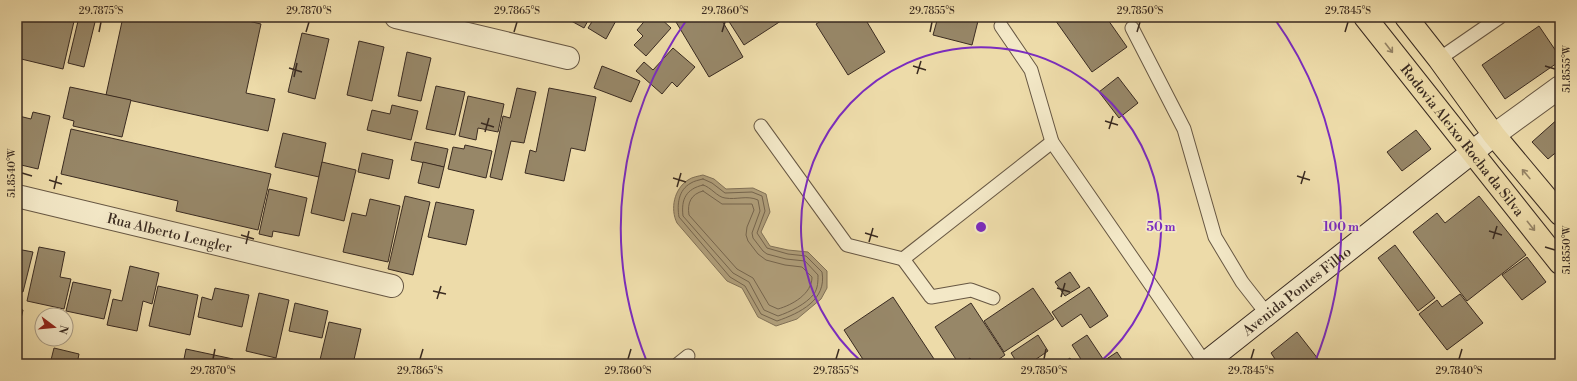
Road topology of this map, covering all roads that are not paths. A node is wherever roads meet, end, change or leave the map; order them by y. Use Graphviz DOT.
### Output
graph roads {
  1 [pos="396,17"];
  2 [pos="1365,17"];
  3 [pos="1406,17"];
  4 [pos="1500,17"];
  5 [pos="1001,26"];
  6 [pos="1132,28"];
  7 [pos="568,58"];
  8 [pos="1439,59"];
  9 [pos="1560,87"];
  10 [pos="762,126"];
  11 [pos="1494,135"];
  12 [pos="1052,142"];
  13 [pos="1471,153"];
  14 [pos="17,196"];
  15 [pos="1560,214"];
  16 [pos="903,259"];
  17 [pos="1560,263"];
  18 [pos="392,286"];
  19 [pos="993,298"];
  20 [pos="1267,314"];
  21 [pos="1205,363"];
  1 -- 7 [label="street"];
  2 -- 13 [label="main road, Rodovia Aleixo Rocha da Silva, one-way"];
  3 -- 8 [label="main road, Rodovia Aleixo Rocha da Silva"];
  4 -- 8 [label="lane"];
  5 -- 12 [label="lane"];
  6 -- 20 [label="lane"];
  8 -- 11 [label="main road, Rodovia Aleixo Rocha da Silva"];
  9 -- 11 [label="street, Avenida Pontes Filho"];
  10 -- 16 [label="lane"];
  11 -- 13 [label="street, Avenida Pontes Filho"];
  15 -- 11 [label="main road, Rodovia Aleixo Rocha da Silva, one-way"];
  12 -- 16 [label="lane"];
  12 -- 21 [label="lane"];
  13 -- 17 [label="main road, Rodovia Aleixo Rocha da Silva, one-way"];
  13 -- 20 [label="street, Avenida Pontes Filho"];
  14 -- 18 [label="street, Rua Alberto Lengler"];
  16 -- 19 [label="lane"];
  20 -- 21 [label="street, Avenida Pontes Filho"];
}
